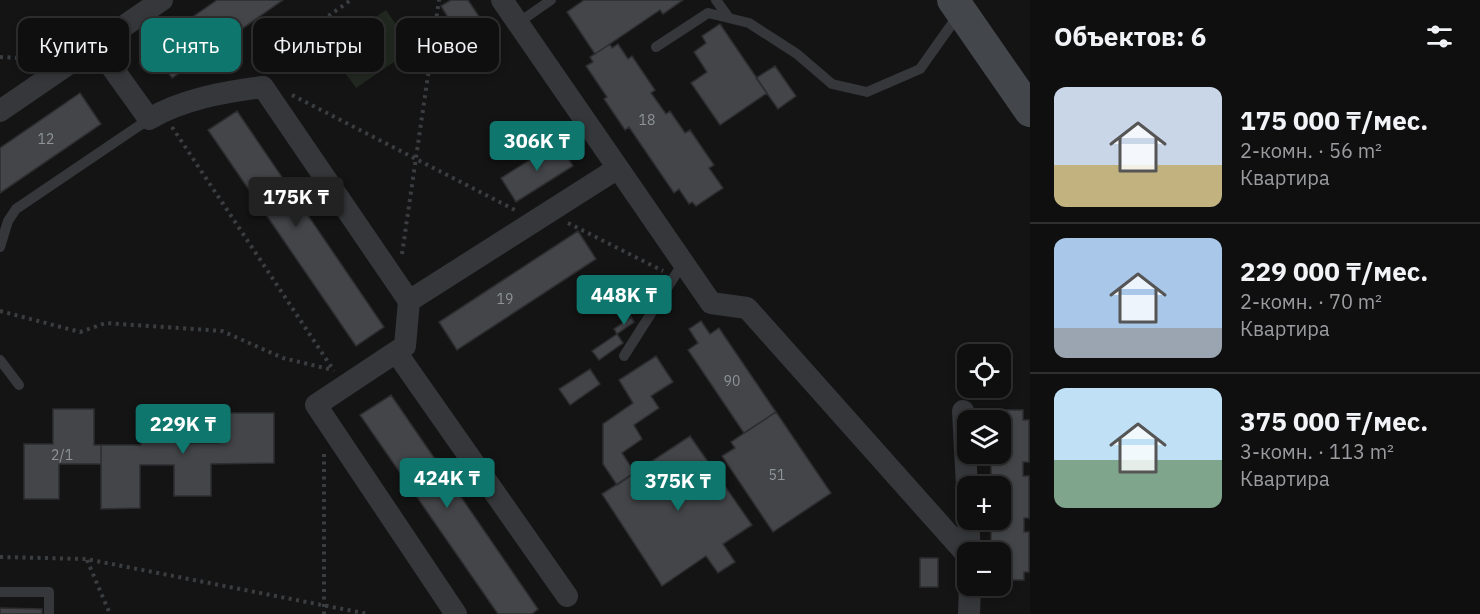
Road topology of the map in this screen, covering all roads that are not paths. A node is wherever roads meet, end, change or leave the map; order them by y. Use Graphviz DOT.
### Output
graph roads {
  1 [pos="162,0"];
  2 [pos="502,0"];
  3 [pos="551,0"];
  4 [pos="716,0"];
  5 [pos="957,5"];
  6 [pos="729,18"];
  7 [pos="129,22"];
  8 [pos="518,23"];
  9 [pos="656,47"];
  10 [pos="57,72"];
  11 [pos="119,72"];
  12 [pos="0,111"];
  13 [pos="1030,111"];
  14 [pos="155,115"];
  15 [pos="618,168"];
  16 [pos="0,247"];
  17 [pos="679,269"];
  18 [pos="404,294"];
  19 [pos="396,352"];
  20 [pos="624,356"];
  21 [pos="0,360"];
  22 [pos="19,385"];
  23 [pos="958,542"];
  24 [pos="0,592"];
  25 [pos="567,596"];
  26 [pos="970,596"];
  27 [pos="49,614"];
  28 [pos="456,614"];
  29 [pos="969,614"];
  1 -- 7 [label="street"];
  2 -- 8 [label="street"];
  3 -- 8 [label="lane"];
  4 -- 6 [label="lane"];
  5 -- 6 [label="lane"];
  5 -- 13 [label="main road"];
  6 -- 9 [label="lane"];
  8 -- 15 [label="street"];
  10 -- 12 [label="street"];
  11 -- 14 [label="street"];
  14 -- 16 [label="lane"];
  14 -- 18 [label="street"];
  15 -- 17 [label="street"];
  15 -- 18 [label="street"];
  17 -- 20 [label="lane"];
  17 -- 23 [label="street"];
  18 -- 19 [label="street"];
  19 -- 25 [label="street"];
  19 -- 28 [label="street"];
  21 -- 22 [label="lane"];
  24 -- 27 [label="lane"];
  26 -- 29 [label="street"];
}
